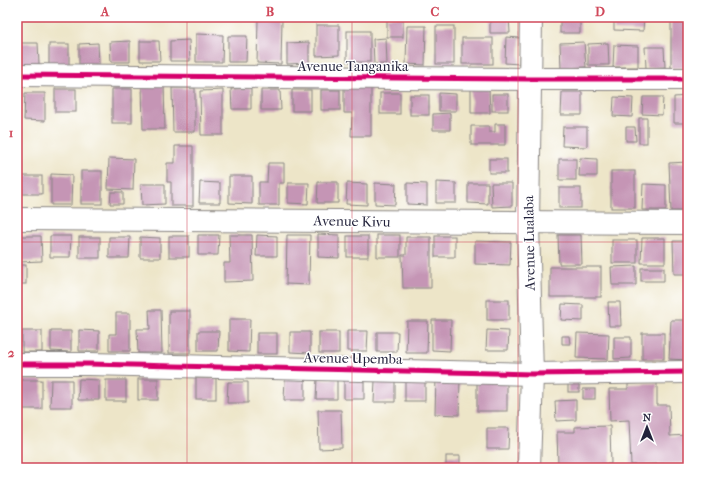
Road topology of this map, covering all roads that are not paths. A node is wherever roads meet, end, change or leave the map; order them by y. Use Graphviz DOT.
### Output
graph roads {
  1 [pos="531,17"];
  2 [pos="17,75"];
  3 [pos="530,79"];
  4 [pos="688,79"];
  5 [pos="17,219"];
  6 [pos="528,222"];
  7 [pos="688,223"];
  8 [pos="17,364"];
  9 [pos="688,372"];
  10 [pos="532,374"];
  11 [pos="529,468"];
  1 -- 3 [label="street, Avenue Lualaba"];
  2 -- 3 [label="street, Avenue Tanganika"];
  3 -- 4 [label="street, Avenue Tanganika"];
  3 -- 6 [label="street, Avenue Lualaba"];
  5 -- 6 [label="street, Avenue Kivu"];
  6 -- 7 [label="street, Avenue Kivu"];
  6 -- 10 [label="street, Avenue Lualaba"];
  8 -- 10 [label="street, Avenue Upemba"];
  9 -- 10 [label="street, Avenue Upemba"];
  10 -- 11 [label="street, Avenue Lualaba"];
}
